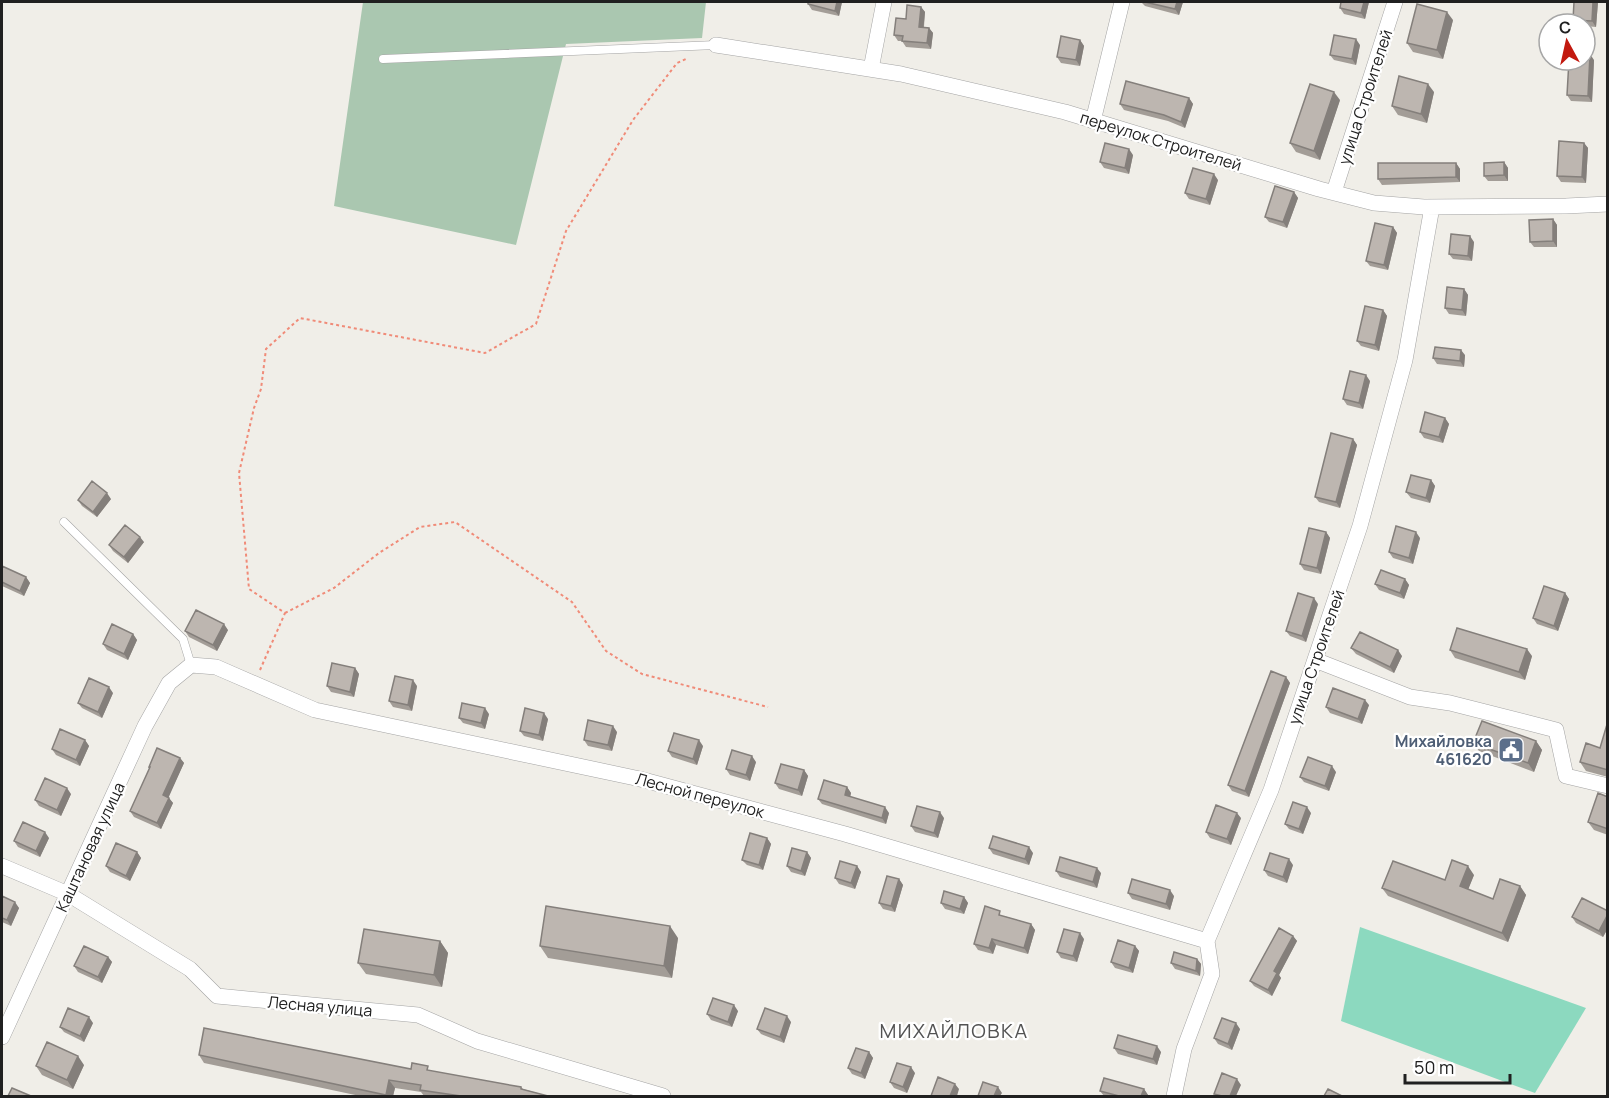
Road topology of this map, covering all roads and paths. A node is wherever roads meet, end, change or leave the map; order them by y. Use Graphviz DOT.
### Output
graph roads {
  1 [pos="884,2"];
  2 [pos="1122,2"];
  3 [pos="1395,2"];
  4 [pos="716,45"];
  5 [pos="384,59"];
  6 [pos="871,69"];
  7 [pos="1093,121"];
  8 [pos="1334,192"];
  9 [pos="1608,204"];
  10 [pos="1432,207"];
  11 [pos="64,522"];
  12 [pos="285,613"];
  13 [pos="1315,660"];
  14 [pos="191,665"];
  15 [pos="251,682"];
  16 [pos="768,707"];
  17 [pos="1608,786"];
  18 [pos="2,867"];
  19 [pos="68,894"];
  20 [pos="1207,941"];
  21 [pos="2,1037"];
  22 [pos="663,1096"];
  23 [pos="1174,1096"];
  1 -- 6 [label="street"];
  2 -- 7 [label="street"];
  3 -- 8 [label="street, улица Строителей"];
  4 -- 5 [label="lane"];
  4 -- 6 [label="street, переулок Строителей"];
  4 -- 12 [label="path"];
  6 -- 7 [label="street, переулок Строителей"];
  7 -- 8 [label="street, переулок Строителей"];
  8 -- 10 [label="street, переулок Строителей"];
  9 -- 10 [label="street, переулок Строителей"];
  10 -- 13 [label="street, улица Строителей"];
  11 -- 14 [label="lane"];
  12 -- 15 [label="path"];
  12 -- 16 [label="path"];
  13 -- 17 [label="street"];
  13 -- 20 [label="street, улица Строителей"];
  14 -- 15 [label="street, Лесной переулок"];
  14 -- 19 [label="street, Каштановая улица"];
  15 -- 20 [label="street, Лесной переулок"];
  18 -- 19 [label="street, Лесная улица"];
  19 -- 21 [label="street, Каштановая улица"];
  19 -- 22 [label="street, Лесная улица"];
  20 -- 23 [label="street"];
}
